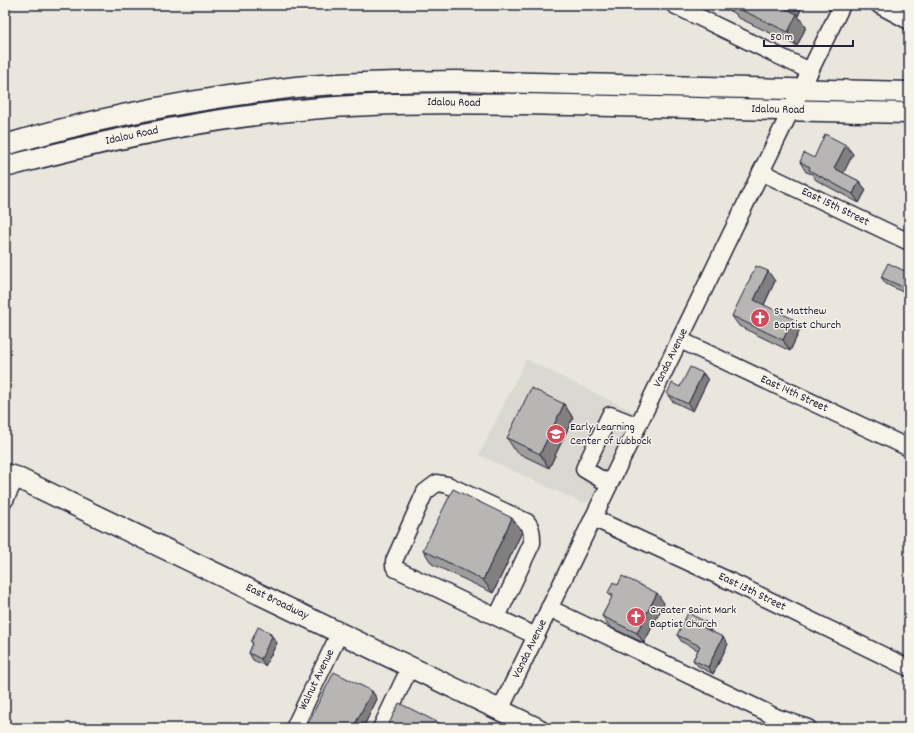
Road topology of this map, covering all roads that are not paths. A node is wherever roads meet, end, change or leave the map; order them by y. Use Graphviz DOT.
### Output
graph roads {
  1 [pos="674,5"];
  2 [pos="842,5"];
  3 [pos="879,5"];
  4 [pos="909,21"];
  5 [pos="810,71"];
  6 [pos="801,90"];
  7 [pos="909,92"];
  8 [pos="790,110"];
  9 [pos="909,114"];
  10 [pos="5,145"];
  11 [pos="5,168"];
  12 [pos="761,172"];
  13 [pos="909,242"];
  14 [pos="680,340"];
  15 [pos="638,426"];
  16 [pos="909,448"];
  17 [pos="9,472"];
  18 [pos="609,484"];
  19 [pos="5,500"];
  20 [pos="593,518"];
  21 [pos="549,608"];
  22 [pos="497,617"];
  23 [pos="340,632"];
  24 [pos="536,636"];
  25 [pos="410,667"];
  26 [pos="909,668"];
  27 [pos="509,719"];
  28 [pos="294,728"];
  29 [pos="381,728"];
  30 [pos="537,728"];
  31 [pos="808,728"];
  1 -- 5 [label="street"];
  2 -- 5 [label="street, Vanda Avenue"];
  3 -- 4 [label="street"];
  5 -- 6 [label="street, Vanda Avenue"];
  6 -- 7 [label="main road, Idalou Road"];
  6 -- 8 [label="street, Vanda Avenue"];
  6 -- 10 [label="main road, Idalou Road"];
  8 -- 9 [label="main road, Idalou Road"];
  8 -- 11 [label="main road, Idalou Road"];
  8 -- 12 [label="street, Vanda Avenue"];
  12 -- 13 [label="street, East 15th Street"];
  12 -- 14 [label="street, Vanda Avenue"];
  14 -- 15 [label="street, Vanda Avenue"];
  14 -- 16 [label="street, East 14th Street"];
  15 -- 18 [label="street, Vanda Avenue"];
  15 -- 18 [label="street"];
  17 -- 19 [label="street"];
  17 -- 23 [label="main road, East Broadway"];
  18 -- 20 [label="street, Vanda Avenue"];
  20 -- 21 [label="street, Vanda Avenue"];
  20 -- 26 [label="street, East 13th Street"];
  21 -- 24 [label="street, Vanda Avenue"];
  21 -- 31 [label="street"];
  22 -- 22 [label="street"];
  22 -- 24 [label="street"];
  23 -- 25 [label="main road, East Broadway"];
  23 -- 28 [label="street, Walnut Avenue"];
  24 -- 27 [label="street, Vanda Avenue"];
  25 -- 27 [label="main road, East Broadway"];
  25 -- 29 [label="street"];
  27 -- 30 [label="main road, East Broadway"];
}
